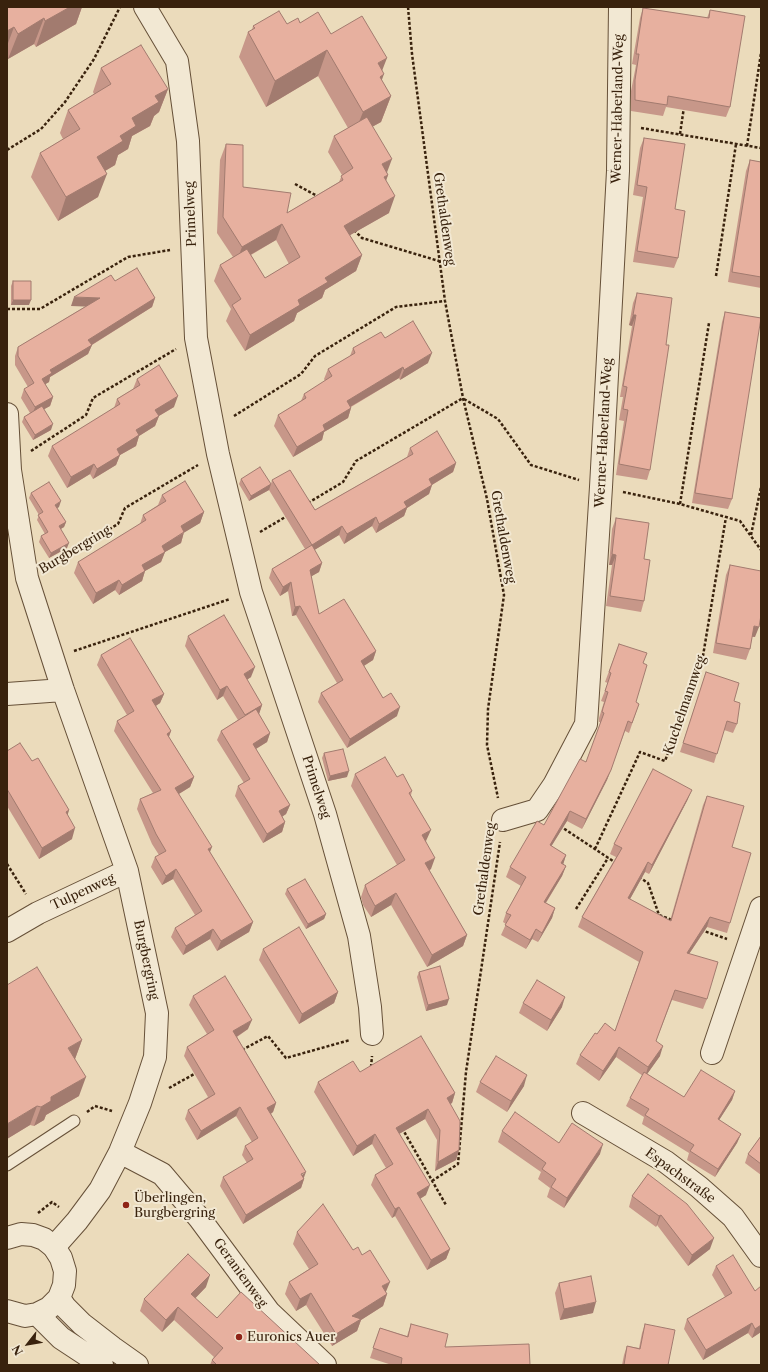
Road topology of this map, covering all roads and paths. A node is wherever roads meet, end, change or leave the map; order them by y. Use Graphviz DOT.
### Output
graph roads {
  1 [pos="120,7"];
  2 [pos="145,7"];
  3 [pos="408,7"];
  4 [pos="620,7"];
  5 [pos="761,53"];
  6 [pos="685,103"];
  7 [pos="619,125"];
  8 [pos="680,134"];
  9 [pos="736,144"];
  10 [pos="747,146"];
  11 [pos="761,148"];
  12 [pos="7,150"];
  13 [pos="295,184"];
  14 [pos="323,199"];
  15 [pos="351,227"];
  16 [pos="192,247"];
  17 [pos="439,261"];
  18 [pos="716,276"];
  19 [pos="445,301"];
  20 [pos="7,309"];
  21 [pos="709,323"];
  22 [pos="196,338"];
  23 [pos="463,398"];
  24 [pos="7,414"];
  25 [pos="213,429"];
  26 [pos="218,454"];
  27 [pos="10,464"];
  28 [pos="761,487"];
  29 [pos="680,504"];
  30 [pos="304,505"];
  31 [pos="291,513"];
  32 [pos="726,517"];
  33 [pos="752,534"];
  34 [pos="240,545"];
  35 [pos="27,578"];
  36 [pos="252,592"];
  37 [pos="53,658"];
  38 [pos="63,690"];
  39 [pos="7,694"];
  40 [pos="537,810"];
  41 [pos="503,820"];
  42 [pos="595,849"];
  43 [pos="608,858"];
  44 [pos="7,864"];
  45 [pos="622,866"];
  46 [pos="127,871"];
  47 [pos="635,874"];
  48 [pos="761,908"];
  49 [pos="576,909"];
  50 [pos="38,912"];
  51 [pos="659,915"];
  52 [pos="674,920"];
  53 [pos="655,921"];
  54 [pos="696,928"];
  55 [pos="7,931"];
  56 [pos="747,946"];
  57 [pos="372,1034"];
  58 [pos="235,1053"];
  59 [pos="712,1053"];
  60 [pos="371,1069"];
  61 [pos="201,1071"];
  62 [pos="138,1110"];
  63 [pos="583,1113"];
  64 [pos="74,1121"];
  65 [pos="398,1122"];
  66 [pos="120,1152"];
  67 [pos="7,1165"];
  68 [pos="432,1181"];
  69 [pos="446,1205"];
  70 [pos="7,1238"];
  71 [pos="54,1247"];
  72 [pos="761,1256"];
  73 [pos="59,1298"];
  74 [pos="7,1311"];
  75 [pos="37,1314"];
  76 [pos="102,1365"];
  77 [pos="137,1365"];
  78 [pos="325,1365"];
  1 -- 12 [label="path"];
  2 -- 16 [label="street, Primelweg"];
  3 -- 17 [label="path, Grethaldenweg"];
  4 -- 7 [label="street, Werner-Haberland-Weg"];
  5 -- 10 [label="path"];
  6 -- 8 [label="path"];
  7 -- 8 [label="path"];
  7 -- 40 [label="street, Werner-Haberland-Weg"];
  8 -- 9 [label="path"];
  9 -- 10 [label="path"];
  9 -- 18 [label="path"];
  10 -- 11 [label="path"];
  13 -- 14 [label="path"];
  15 -- 17 [label="path"];
  16 -- 20 [label="path"];
  16 -- 22 [label="street, Primelweg"];
  17 -- 19 [label="path, Grethaldenweg"];
  19 -- 23 [label="path, Grethaldenweg"];
  19 -- 25 [label="path"];
  21 -- 29 [label="path"];
  22 -- 25 [label="street, Primelweg"];
  22 -- 27 [label="path"];
  23 -- 30 [label="path"];
  23 -- 41 [label="path, Grethaldenweg"];
  24 -- 27 [label="street, Burgbergring"];
  25 -- 26 [label="street, Primelweg"];
  26 -- 34 [label="street, Primelweg"];
  26 -- 35 [label="path, Burgbergring"];
  27 -- 35 [label="street, Burgbergring"];
  28 -- 33 [label="path"];
  31 -- 34 [label="path"];
  32 -- 42 [label="path, Kuchelmannweg"];
  34 -- 36 [label="street, Primelweg"];
  35 -- 37 [label="street, Burgbergring"];
  36 -- 37 [label="path"];
  36 -- 57 [label="street, Primelweg"];
  37 -- 38 [label="street, Burgbergring"];
  38 -- 39 [label="street"];
  38 -- 46 [label="street, Burgbergring"];
  40 -- 41 [label="street"];
  40 -- 42 [label="path"];
  41 -- 68 [label="path, Grethaldenweg"];
  42 -- 43 [label="path"];
  43 -- 45 [label="path"];
  43 -- 49 [label="path"];
  44 -- 50 [label="path, Tulpenweg"];
  46 -- 50 [label="street, Tulpenweg"];
  46 -- 62 [label="street, Burgbergring"];
  47 -- 51 [label="path"];
  48 -- 56 [label="street"];
  50 -- 55 [label="street, Tulpenweg"];
  51 -- 52 [label="path"];
  51 -- 53 [label="path"];
  54 -- 56 [label="path"];
  56 -- 59 [label="street"];
  57 -- 58 [label="path"];
  57 -- 60 [label="path"];
  61 -- 62 [label="path"];
  62 -- 64 [label="path"];
  62 -- 66 [label="street, Burgbergring"];
  63 -- 72 [label="street, Espachstraße"];
  64 -- 67 [label="lane"];
  65 -- 68 [label="path"];
  66 -- 71 [label="street, Burgbergring"];
  66 -- 78 [label="street, Geranienweg"];
  68 -- 69 [label="path"];
  70 -- 71 [label="street"];
  71 -- 73 [label="street"];
  73 -- 75 [label="street"];
  73 -- 77 [label="street"];
  74 -- 75 [label="street"];
  75 -- 76 [label="street"];
}
